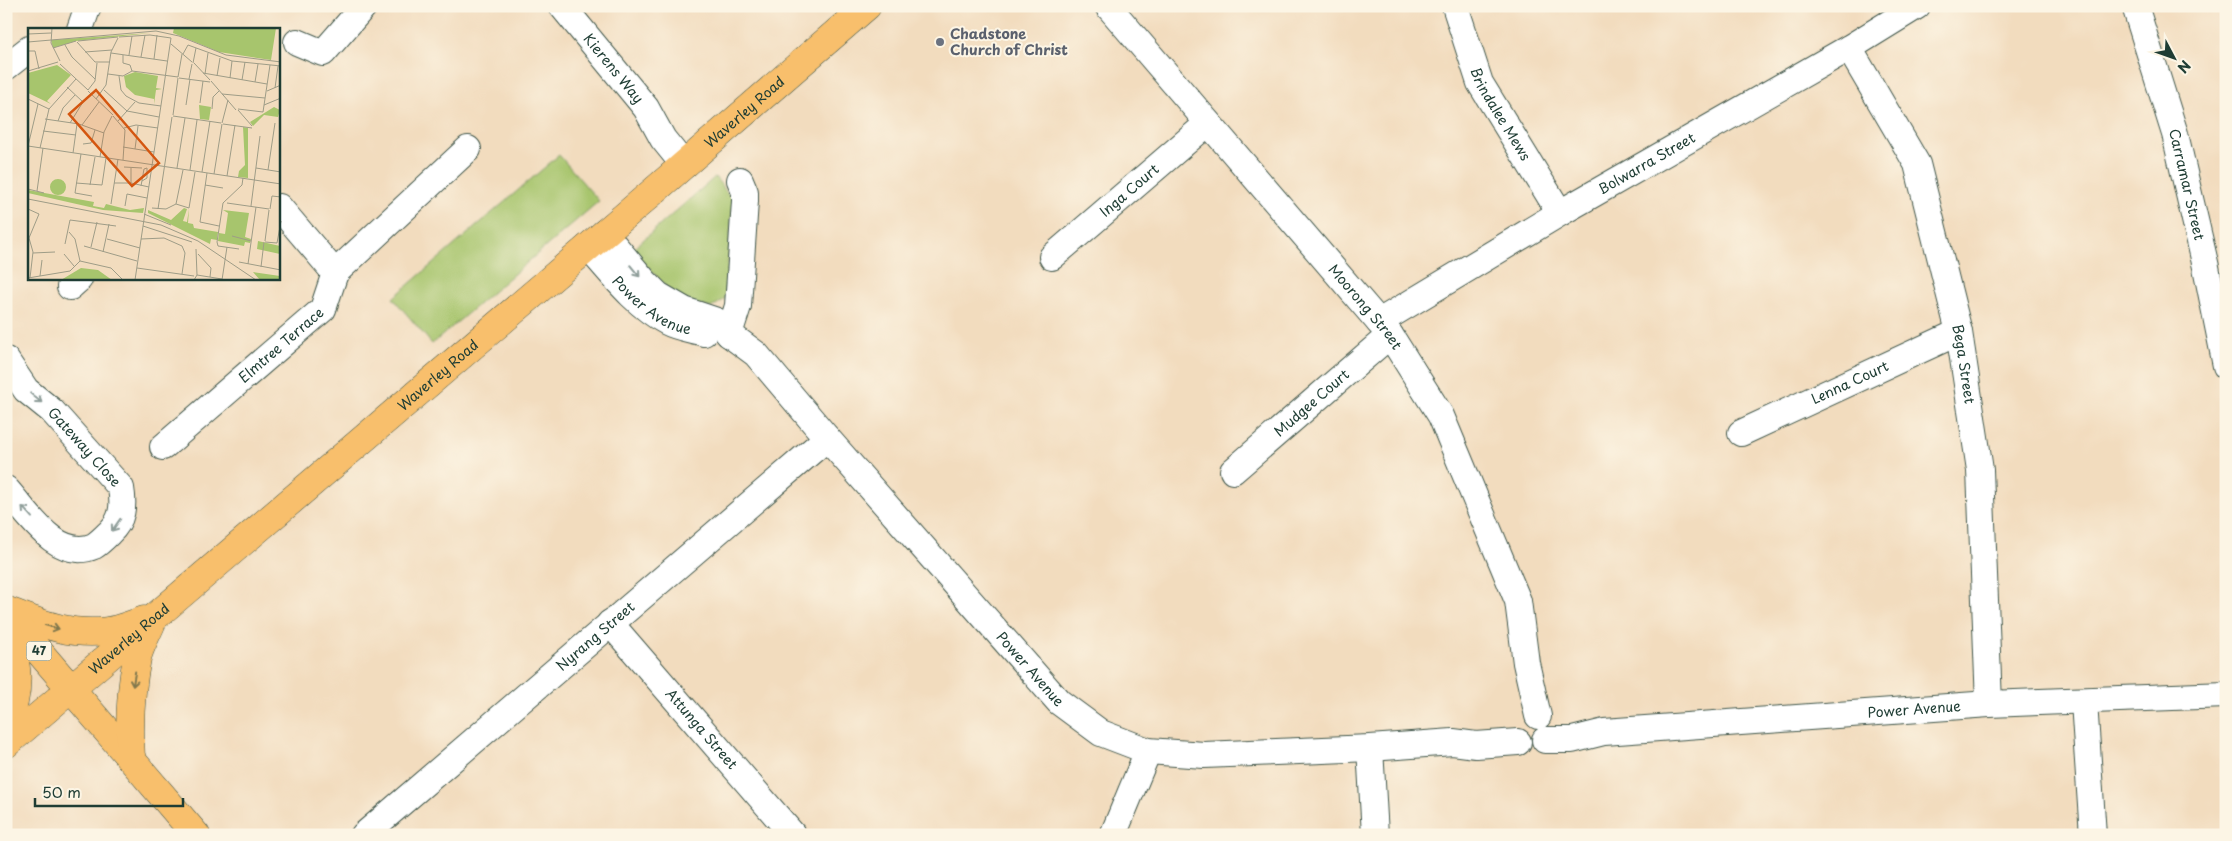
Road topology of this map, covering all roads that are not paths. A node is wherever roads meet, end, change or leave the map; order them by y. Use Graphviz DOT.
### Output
graph roads {
  1 [pos="88,6"];
  2 [pos="364,6"];
  3 [pos="562,6"];
  4 [pos="867,6"];
  5 [pos="1108,6"];
  6 [pos="1455,6"];
  7 [pos="1917,6"];
  8 [pos="2136,6"];
  9 [pos="79,28"];
  10 [pos="297,42"];
  11 [pos="1849,48"];
  12 [pos="28,50"];
  13 [pos="6,67"];
  14 [pos="1208,123"];
  15 [pos="469,150"];
  16 [pos="690,160"];
  17 [pos="740,180"];
  18 [pos="280,208"];
  19 [pos="1560,213"];
  20 [pos="596,240"];
  21 [pos="1052,257"];
  22 [pos="335,273"];
  23 [pos="1384,328"];
  24 [pos="1959,332"];
  25 [pos="729,334"];
  26 [pos="6,360"];
  27 [pos="2226,366"];
  28 [pos="1741,433"];
  29 [pos="827,438"];
  30 [pos="164,449"];
  31 [pos="1233,471"];
  32 [pos="6,489"];
  33 [pos="6,611"];
  34 [pos="155,616"];
  35 [pos="6,623"];
  36 [pos="610,623"];
  37 [pos="71,689"];
  38 [pos="2226,695"];
  39 [pos="2084,702"];
  40 [pos="1989,704"];
  41 [pos="6,726"];
  42 [pos="1530,727"];
  43 [pos="6,744"];
  44 [pos="1370,748"];
  45 [pos="1148,751"];
  46 [pos="131,759"];
  47 [pos="196,835"];
  48 [pos="364,835"];
  49 [pos="793,835"];
  50 [pos="1113,835"];
  51 [pos="1375,835"];
  52 [pos="2093,835"];
  1 -- 9 [label="street"];
  2 -- 10 [label="street"];
  3 -- 16 [label="street, Kierens Way"];
  4 -- 16 [label="main road, Waverley Road"];
  5 -- 14 [label="street, Moorong Street"];
  6 -- 19 [label="street, Brindalee Mews"];
  7 -- 11 [label="street, Bolwarra Street"];
  8 -- 27 [label="street, Carramar Street"];
  11 -- 19 [label="street, Bolwarra Street"];
  11 -- 24 [label="street, Bega Street"];
  12 -- 13 [label="street"];
  14 -- 21 [label="street, Inga Court"];
  14 -- 23 [label="street, Moorong Street"];
  15 -- 22 [label="street, Elmtree Terrace"];
  16 -- 20 [label="main road, Waverley Road"];
  17 -- 25 [label="street"];
  18 -- 22 [label="street"];
  19 -- 23 [label="street, Bolwarra Street"];
  20 -- 25 [label="street, Power Avenue"];
  20 -- 34 [label="main road, Waverley Road"];
  22 -- 30 [label="street, Elmtree Terrace"];
  23 -- 31 [label="street, Mudgee Court"];
  23 -- 42 [label="street, Moorong Street"];
  24 -- 28 [label="street, Lenna Court"];
  24 -- 40 [label="street, Bega Street"];
  25 -- 29 [label="street, Power Avenue"];
  26 -- 32 [label="street, Gateway Close, one-way"];
  29 -- 36 [label="street, Nyrang Street"];
  29 -- 45 [label="street, Power Avenue"];
  33 -- 34 [label="main road, one-way"];
  33 -- 37 [label="main road, 47"];
  34 -- 37 [label="main road, Waverley Road"];
  34 -- 46 [label="main road, one-way"];
  35 -- 41 [label="main road"];
  36 -- 48 [label="street, Nyrang Street"];
  36 -- 49 [label="street, Attunga Street"];
  37 -- 43 [label="main road, Waverley Road"];
  37 -- 46 [label="main road, 47"];
  38 -- 39 [label="street, Power Avenue"];
  39 -- 40 [label="street, Power Avenue"];
  39 -- 52 [label="street"];
  40 -- 42 [label="street, Power Avenue"];
  42 -- 44 [label="street, Power Avenue"];
  44 -- 45 [label="street, Power Avenue"];
  44 -- 51 [label="street"];
  45 -- 50 [label="street"];
  46 -- 47 [label="main road, 47"];
}
